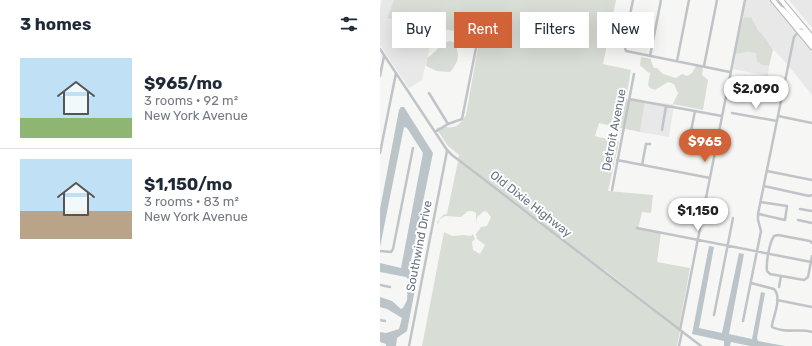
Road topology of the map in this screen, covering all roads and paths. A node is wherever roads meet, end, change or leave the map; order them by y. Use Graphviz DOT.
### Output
graph roads {
  1 [pos="633,0"];
  2 [pos="661,0"];
  3 [pos="689,0"];
  4 [pos="717,0"];
  5 [pos="745,0"];
  6 [pos="773,0"];
  7 [pos="781,0"];
  8 [pos="780,8"];
  9 [pos="803,26"];
  10 [pos="799,31"];
  11 [pos="812,37"];
  12 [pos="812,42"];
  13 [pos="812,47"];
  14 [pos="380,48"];
  15 [pos="476,48"];
  16 [pos="384,55"];
  17 [pos="650,56"];
  18 [pos="677,61"];
  19 [pos="704,66"];
  20 [pos="730,72"];
  21 [pos="396,73"];
  22 [pos="634,74"];
  23 [pos="380,76"];
  24 [pos="429,93"];
  25 [pos="629,98"];
  26 [pos="666,106"];
  27 [pos="695,111"];
  28 [pos="732,112"];
  29 [pos="722,116"];
  30 [pos="778,116"];
  31 [pos="777,121"];
  32 [pos="812,123"];
  33 [pos="448,124"];
  34 [pos="662,130"];
  35 [pos="435,132"];
  36 [pos="690,136"];
  37 [pos="650,144"];
  38 [pos="413,148"];
  39 [pos="447,150"];
  40 [pos="380,153"];
  41 [pos="618,160"];
  42 [pos="642,165"];
  43 [pos="767,171"];
  44 [pos="710,178"];
  45 [pos="812,180"];
  46 [pos="764,186"];
  47 [pos="612,190"];
  48 [pos="812,195"];
  49 [pos="761,202"];
  50 [pos="800,208"];
  51 [pos="812,210"];
  52 [pos="758,214"];
  53 [pos="733,218"];
  54 [pos="798,220"];
  55 [pos="812,223"];
  56 [pos="636,228"];
  57 [pos="698,239"];
  58 [pos="812,243"];
  59 [pos="728,244"];
  60 [pos="380,251"];
  61 [pos="757,251"];
  62 [pos="769,253"];
  63 [pos="812,256"];
  64 [pos="811,262"];
  65 [pos="781,276"];
  66 [pos="751,283"];
  67 [pos="380,285"];
  68 [pos="779,286"];
  69 [pos="390,287"];
  70 [pos="777,300"];
  71 [pos="812,307"];
  72 [pos="714,316"];
  73 [pos="380,320"];
  74 [pos="385,321"];
  75 [pos="743,321"];
  76 [pos="681,331"];
  77 [pos="812,332"];
  78 [pos="409,346"];
  79 [pos="679,346"];
  80 [pos="701,346"];
  1 -- 17 [label="street"];
  2 -- 17 [label="street"];
  3 -- 18 [label="street"];
  4 -- 19 [label="street"];
  5 -- 20 [label="street"];
  6 -- 8 [label="highway"];
  7 -- 9 [label="highway"];
  8 -- 9 [label="highway"];
  8 -- 10 [label="highway"];
  9 -- 11 [label="highway"];
  10 -- 12 [label="highway"];
  10 -- 13 [label="highway"];
  10 -- 30 [label="street"];
  14 -- 16 [label="street, Old Dixie Highway"];
  15 -- 33 [label="street"];
  16 -- 21 [label="street, Old Dixie Highway"];
  16 -- 23 [label="street"];
  17 -- 18 [label="street"];
  18 -- 19 [label="street"];
  19 -- 20 [label="street"];
  20 -- 29 [label="street"];
  21 -- 35 [label="street, Old Dixie Highway"];
  21 -- 40 [label="street"];
  22 -- 25 [label="street, Detroit Avenue"];
  24 -- 33 [label="street"];
  25 -- 26 [label="street"];
  25 -- 41 [label="street, Detroit Avenue"];
  26 -- 27 [label="street"];
  26 -- 34 [label="street"];
  27 -- 29 [label="street"];
  27 -- 36 [label="street"];
  28 -- 31 [label="street"];
  29 -- 44 [label="street"];
  30 -- 31 [label="street"];
  30 -- 32 [label="street"];
  31 -- 43 [label="street"];
  33 -- 35 [label="street"];
  35 -- 39 [label="street, Old Dixie Highway"];
  37 -- 42 [label="street"];
  38 -- 60 [label="street"];
  39 -- 76 [label="street, Old Dixie Highway"];
  39 -- 78 [label="street, Southwind Drive"];
  41 -- 42 [label="street"];
  41 -- 47 [label="street, Detroit Avenue"];
  42 -- 44 [label="street"];
  43 -- 45 [label="street"];
  43 -- 46 [label="street"];
  44 -- 57 [label="street"];
  46 -- 48 [label="street"];
  46 -- 49 [label="street"];
  49 -- 52 [label="street"];
  49 -- 52 [label="street"];
  50 -- 51 [label="street"];
  52 -- 61 [label="street"];
  53 -- 59 [label="street"];
  54 -- 55 [label="street"];
  56 -- 57 [label="street"];
  57 -- 59 [label="street"];
  57 -- 76 [label="street"];
  58 -- 62 [label="street"];
  59 -- 61 [label="street"];
  59 -- 72 [label="street"];
  61 -- 62 [label="street"];
  61 -- 66 [label="street"];
  62 -- 64 [label="street"];
  62 -- 65 [label="street"];
  63 -- 64 [label="street"];
  64 -- 65 [label="street"];
  65 -- 68 [label="street"];
  66 -- 70 [label="street"];
  66 -- 75 [label="street"];
  67 -- 69 [label="street"];
  70 -- 71 [label="street"];
  70 -- 77 [label="street"];
  73 -- 74 [label="street"];
  76 -- 79 [label="street"];
  76 -- 80 [label="street, Old Dixie Highway"];
}
